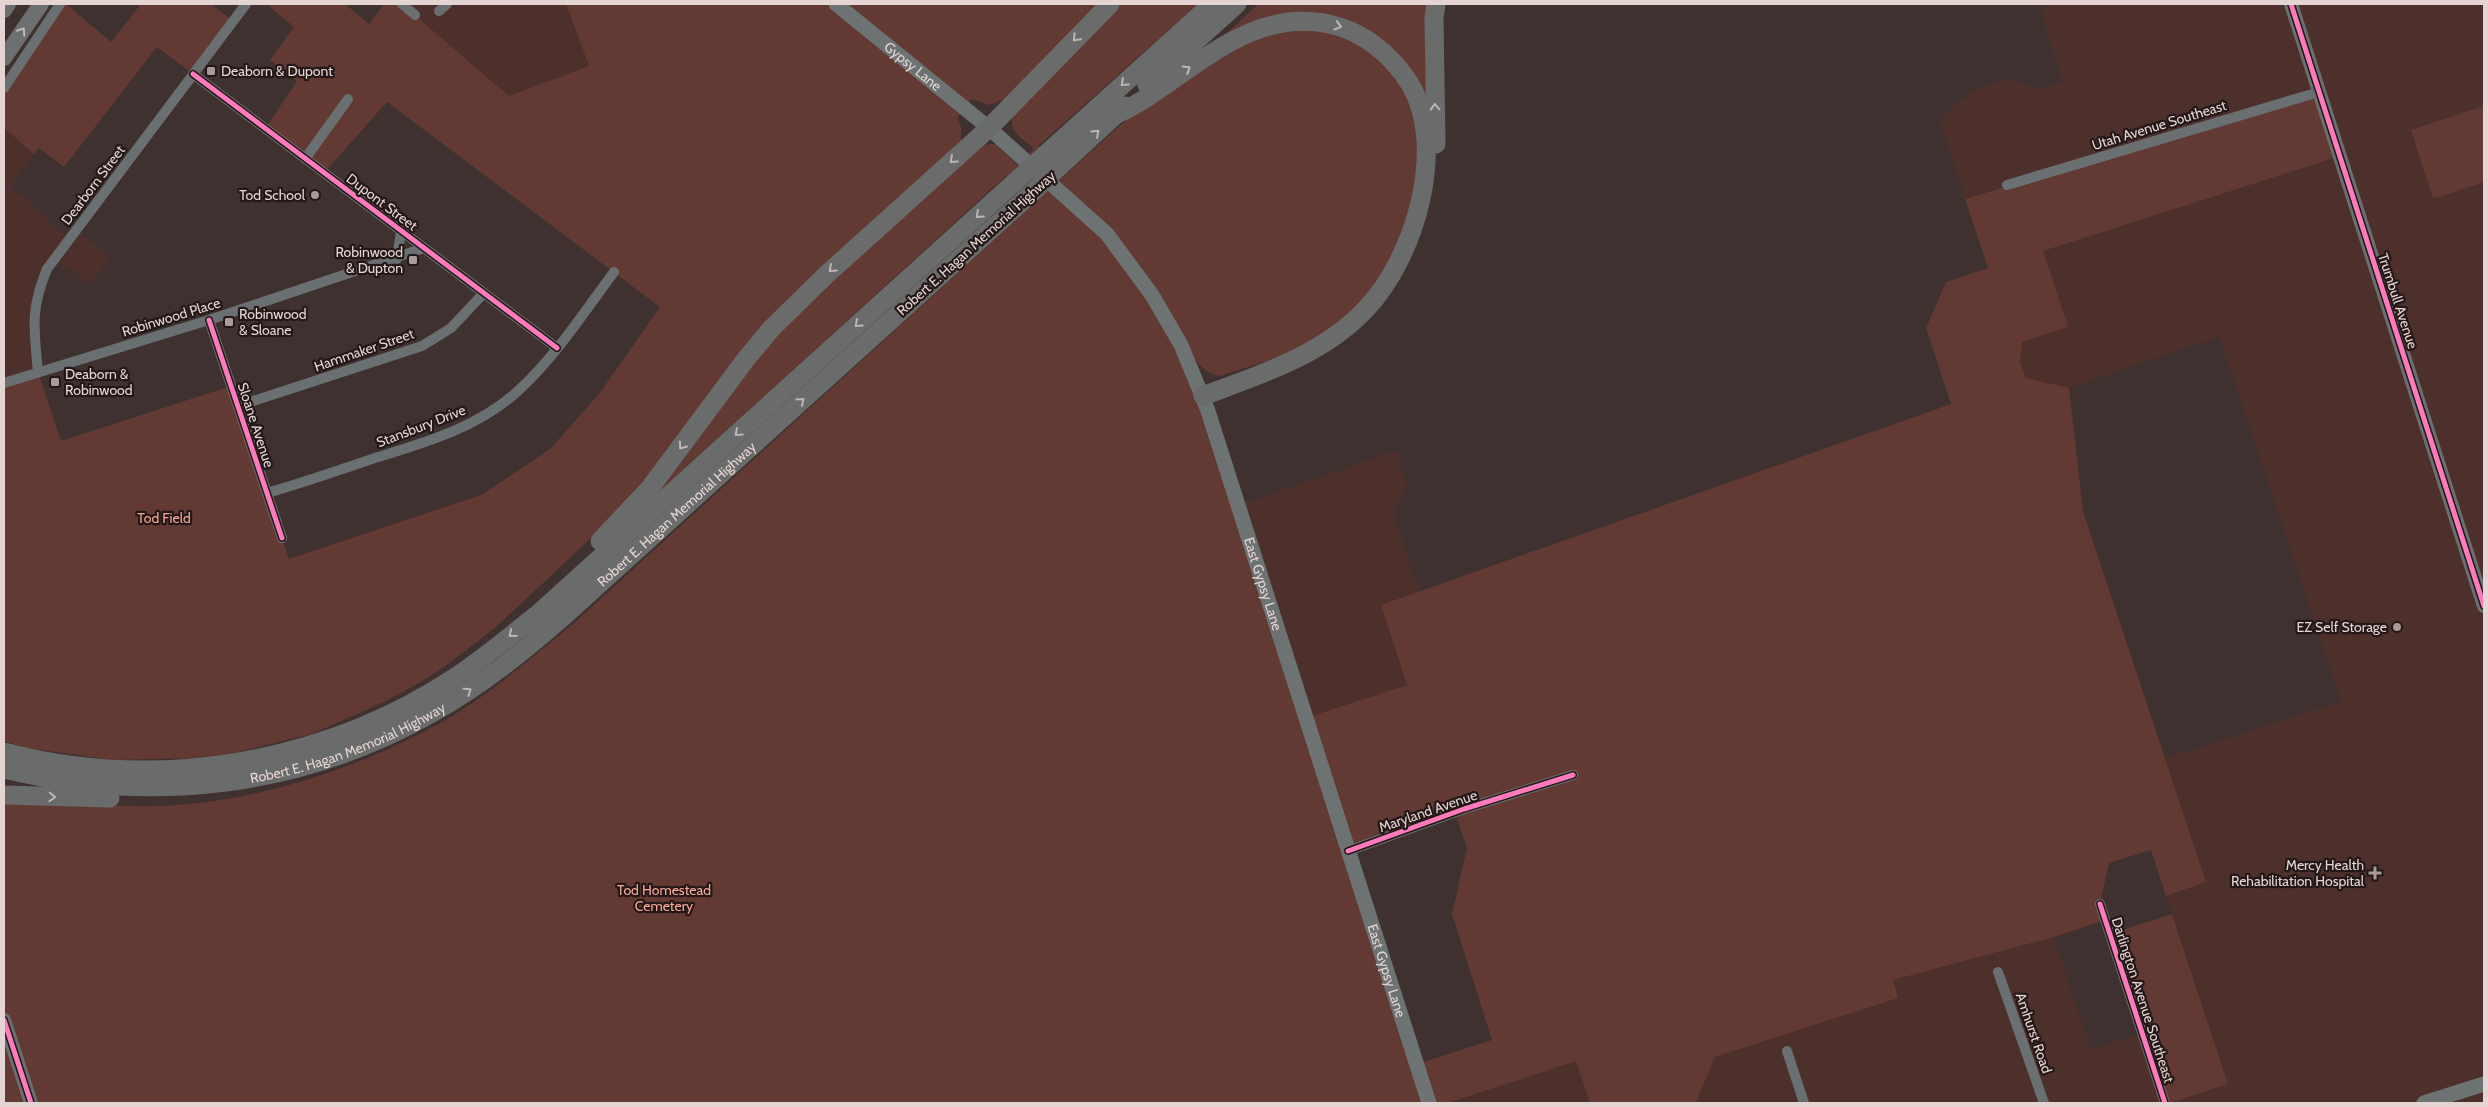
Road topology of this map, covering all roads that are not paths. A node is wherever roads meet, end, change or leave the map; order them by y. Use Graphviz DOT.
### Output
graph roads {
  1 [pos="8,4"];
  2 [pos="41,4"];
  3 [pos="60,4"];
  4 [pos="246,4"];
  5 [pos="402,4"];
  6 [pos="836,4"];
  7 [pos="1110,4"];
  8 [pos="1212,4"];
  9 [pos="1237,4"];
  10 [pos="1436,4"];
  11 [pos="2290,4"];
  12 [pos="4,10"];
  13 [pos="415,14"];
  14 [pos="4,58"];
  15 [pos="193,74"];
  16 [pos="4,88"];
  17 [pos="2319,92"];
  18 [pos="348,99"];
  19 [pos="1117,114"];
  20 [pos="989,128"];
  21 [pos="305,159"];
  22 [pos="2007,185"];
  23 [pos="401,232"];
  24 [pos="424,248"];
  25 [pos="397,259"];
  26 [pos="614,272"];
  27 [pos="484,294"];
  28 [pos="209,320"];
  29 [pos="557,348"];
  30 [pos="38,372"];
  31 [pos="4,383"];
  32 [pos="1205,402"];
  33 [pos="238,406"];
  34 [pos="267,493"];
  35 [pos="282,538"];
  36 [pos="2484,606"];
  37 [pos="538,614"];
  38 [pos="4,752"];
  39 [pos="4,770"];
  40 [pos="1573,775"];
  41 [pos="211,785"];
  42 [pos="4,795"];
  43 [pos="1348,851"];
  44 [pos="2100,904"];
  45 [pos="1998,972"];
  46 [pos="4,1020"];
  47 [pos="1787,1051"];
  48 [pos="2484,1084"];
  49 [pos="31,1103"];
  50 [pos="1429,1103"];
  51 [pos="1804,1103"];
  52 [pos="2044,1103"];
  53 [pos="2165,1103"];
  54 [pos="2424,1103"];
  1 -- 12 [label="main road"];
  14 -- 2 [label="main road, one-way"];
  3 -- 16 [label="street"];
  4 -- 15 [label="street, Dearborn Street"];
  5 -- 13 [label="street"];
  6 -- 20 [label="main road, Gypsy Lane"];
  7 -- 20 [label="highway, one-way"];
  8 -- 37 [label="highway, Robert E. Hagan Memorial Highway, one-way, bridge"];
  9 -- 19 [label="highway, Robert E. Hagan Memorial Highway"];
  32 -- 10 [label="highway, one-way"];
  11 -- 17 [label="street, Trumbull Avenue"];
  15 -- 21 [label="street, Dupont Street"];
  15 -- 30 [label="street, Dearborn Street"];
  17 -- 22 [label="street, Utah Avenue Southeast"];
  17 -- 36 [label="street, Trumbull Avenue"];
  18 -- 21 [label="street"];
  19 -- 32 [label="highway, one-way"];
  41 -- 19 [label="highway, Robert E. Hagan Memorial Highway, one-way, bridge"];
  20 -- 32 [label="main road, East Gypsy Lane"];
  20 -- 37 [label="highway, one-way"];
  21 -- 23 [label="street, Dupont Street"];
  23 -- 24 [label="street, Dupont Street"];
  23 -- 25 [label="street"];
  24 -- 25 [label="street, Robinwood Place"];
  24 -- 27 [label="street, Dupont Street"];
  25 -- 28 [label="street, Robinwood Place"];
  26 -- 29 [label="street, Stansbury Drive"];
  27 -- 29 [label="street, Dupont Street"];
  27 -- 33 [label="street, Hammaker Street"];
  28 -- 30 [label="street, Robinwood Place"];
  28 -- 33 [label="street, Sloane Avenue"];
  29 -- 34 [label="street, Stansbury Drive"];
  30 -- 31 [label="street"];
  32 -- 43 [label="main road, East Gypsy Lane"];
  33 -- 34 [label="street, Sloane Avenue"];
  34 -- 35 [label="street, Sloane Avenue"];
  37 -- 38 [label="highway, Robert E. Hagan Memorial Highway, one-way"];
  39 -- 41 [label="highway, Robert E. Hagan Memorial Highway"];
  40 -- 43 [label="street, Maryland Avenue"];
  42 -- 41 [label="highway, one-way"];
  43 -- 50 [label="main road, East Gypsy Lane"];
  44 -- 53 [label="street, Darlington Avenue Southeast"];
  45 -- 52 [label="street, Amhurst Road"];
  46 -- 49 [label="street"];
  47 -- 51 [label="street"];
  48 -- 54 [label="main road"];
}
